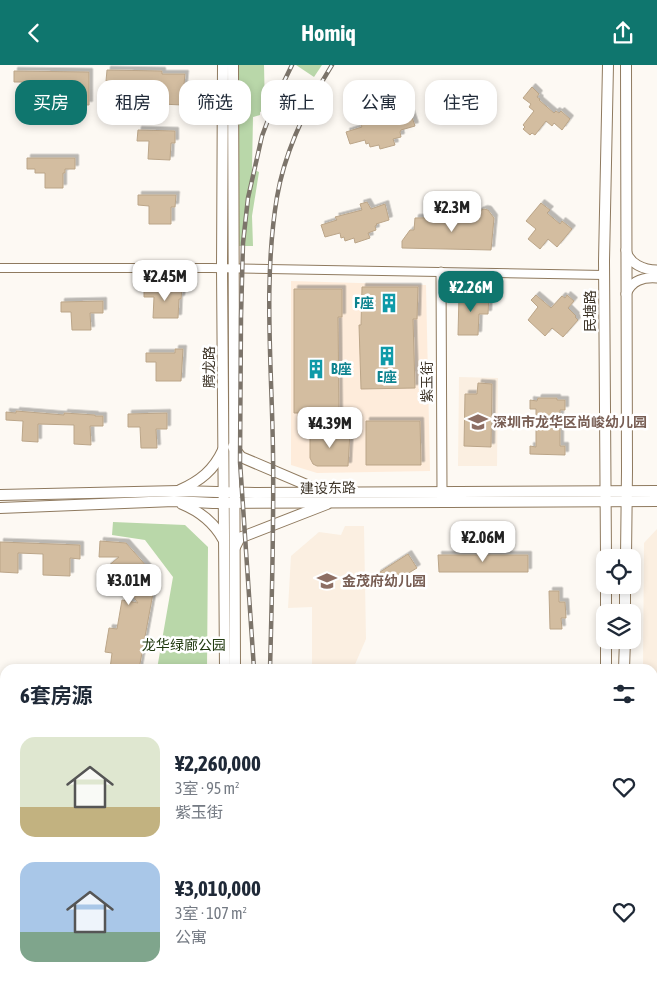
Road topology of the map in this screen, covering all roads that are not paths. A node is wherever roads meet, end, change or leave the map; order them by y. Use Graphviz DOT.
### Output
graph roads {
  1 [pos="223,65"];
  2 [pos="233,65"];
  3 [pos="608,65"];
  4 [pos="626,65"];
  5 [pos="626,249"];
  6 [pos="0,268"];
  7 [pos="227,268"];
  8 [pos="657,270"];
  9 [pos="441,273"];
  10 [pos="604,275"];
  11 [pos="657,278"];
  12 [pos="626,297"];
  13 [pos="228,448"];
  14 [pos="179,491"];
  15 [pos="657,491"];
  16 [pos="442,492"];
  17 [pos="324,493"];
  18 [pos="0,495"];
  19 [pos="605,496"];
  20 [pos="626,496"];
  21 [pos="229,498"];
  22 [pos="174,501"];
  23 [pos="657,501"];
  24 [pos="333,502"];
  25 [pos="0,507"];
  26 [pos="224,542"];
  27 [pos="235,547"];
  28 [pos="606,549"];
  29 [pos="626,549"];
  30 [pos="606,649"];
  31 [pos="625,649"];
  32 [pos="224,664"];
  33 [pos="235,664"];
  34 [pos="606,664"];
  35 [pos="624,664"];
  1 -- 7 [label="main road, 腾龙路"];
  2 -- 7 [label="main road, 腾龙路"];
  3 -- 10 [label="main road, 民塘路"];
  4 -- 5 [label="main road"];
  5 -- 8 [label="street"];
  5 -- 12 [label="main road"];
  6 -- 7 [label="street"];
  7 -- 9 [label="street"];
  7 -- 13 [label="main road, 腾龙路"];
  9 -- 10 [label="street"];
  9 -- 16 [label="street, 紫玉街"];
  10 -- 19 [label="main road, 民塘路"];
  11 -- 12 [label="street"];
  12 -- 20 [label="main road"];
  13 -- 14 [label="main road"];
  13 -- 17 [label="main road"];
  13 -- 21 [label="main road, 腾龙路"];
  14 -- 18 [label="main road, 建设东路"];
  14 -- 21 [label="main road, 建设东路"];
  15 -- 20 [label="main road, 建设东路"];
  16 -- 17 [label="main road, 建设东路"];
  16 -- 19 [label="main road, 建设东路"];
  17 -- 21 [label="main road, 建设东路"];
  19 -- 20 [label="main road, 建设东路"];
  19 -- 24 [label="main road, 建设东路"];
  19 -- 28 [label="main road, 民塘路"];
  20 -- 23 [label="main road, 建设东路"];
  20 -- 29 [label="main road"];
  21 -- 22 [label="main road, 建设东路"];
  21 -- 24 [label="main road, 建设东路"];
  21 -- 26 [label="main road, 腾龙路"];
  21 -- 27 [label="main road, 腾龙路"];
  22 -- 25 [label="main road, 建设东路"];
  22 -- 26 [label="main road"];
  24 -- 27 [label="main road"];
  26 -- 32 [label="main road, 腾龙路"];
  27 -- 33 [label="main road, 腾龙路"];
  30 -- 34 [label="main road"];
  31 -- 35 [label="main road"];
}
